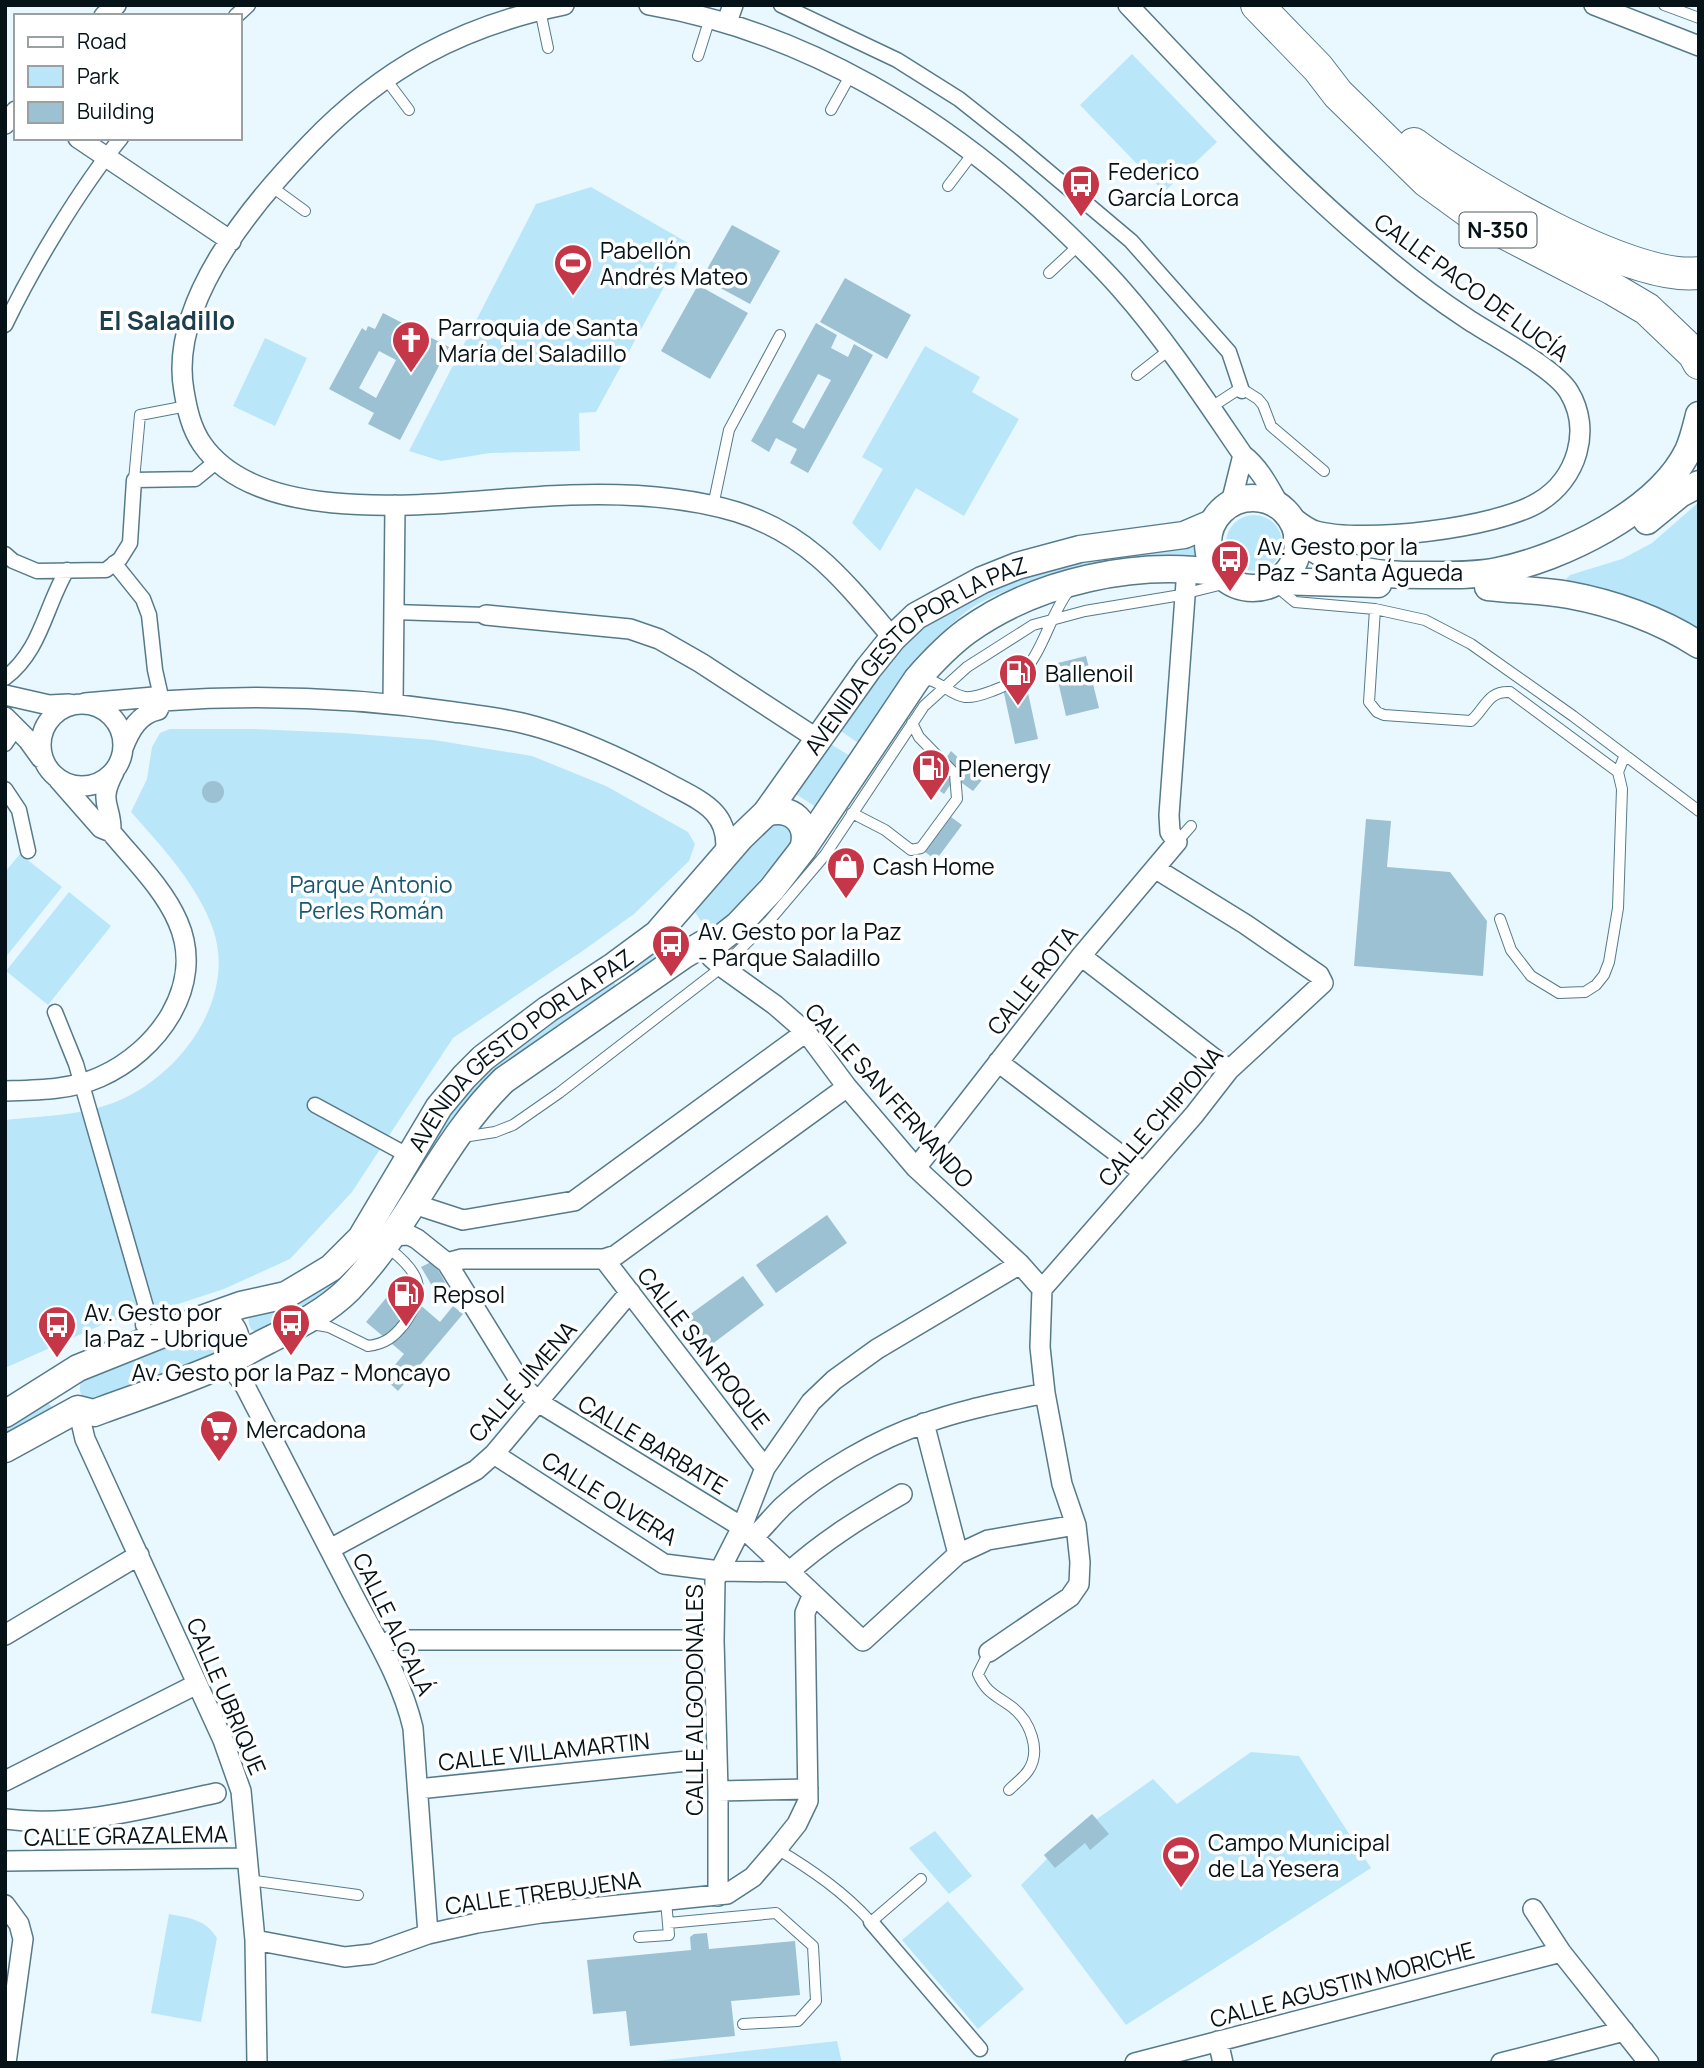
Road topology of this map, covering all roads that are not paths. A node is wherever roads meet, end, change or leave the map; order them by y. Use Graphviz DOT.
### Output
graph roads {
  1 [pos="565,5"];
  2 [pos="649,5"];
  3 [pos="781,5"];
  4 [pos="1128,5"];
  5 [pos="1257,5"];
  6 [pos="1594,5"];
  7 [pos="1664,5"];
  8 [pos="530,10"];
  9 [pos="724,15"];
  10 [pos="1699,19"];
  11 [pos="1699,46"];
  12 [pos="548,48"];
  13 [pos="698,57"];
  14 [pos="1318,68"];
  15 [pos="850,74"];
  16 [pos="385,78"];
  17 [pos="409,110"];
  18 [pos="831,110"];
  19 [pos="81,140"];
  20 [pos="119,140"];
  21 [pos="973,153"];
  22 [pos="106,157"];
  23 [pos="948,186"];
  24 [pos="272,187"];
  25 [pos="305,211"];
  26 [pos="231,241"];
  27 [pos="1079,245"];
  28 [pos="1049,273"];
  29 [pos="1699,273"];
  30 [pos="5,325"];
  31 [pos="780,335"];
  32 [pos="1170,350"];
  33 [pos="1699,363"];
  34 [pos="1137,375"];
  35 [pos="1242,391"];
  36 [pos="187,406"];
  37 [pos="1210,408"];
  38 [pos="1699,415"];
  39 [pos="1243,455"];
  40 [pos="217,461"];
  41 [pos="1324,471"];
  42 [pos="134,480"];
  43 [pos="1699,484"];
  44 [pos="1231,503"];
  45 [pos="395,505"];
  46 [pos="712,506"];
  47 [pos="1283,510"];
  48 [pos="1212,523"];
  49 [pos="1297,538"];
  50 [pos="5,554"];
  51 [pos="114,563"];
  52 [pos="67,570"];
  53 [pos="1225,578"];
  54 [pos="1074,582"];
  55 [pos="1186,582"];
  56 [pos="1274,582"];
  57 [pos="1488,587"];
  58 [pos="1375,609"];
  59 [pos="394,612"];
  60 [pos="486,615"];
  61 [pos="1052,620"];
  62 [pos="893,638"];
  63 [pos="1699,645"];
  64 [pos="5,678"];
  65 [pos="916,679"];
  66 [pos="945,687"];
  67 [pos="5,695"];
  68 [pos="162,701"];
  69 [pos="393,703"];
  70 [pos="79,704"];
  71 [pos="912,723"];
  72 [pos="9,730"];
  73 [pos="819,740"];
  74 [pos="123,748"];
  75 [pos="1625,755"];
  76 [pos="44,763"];
  77 [pos="116,768"];
  78 [pos="1618,772"];
  79 [pos="58,779"];
  80 [pos="5,789"];
  81 [pos="1699,811"];
  82 [pos="852,813"];
  83 [pos="721,818"];
  84 [pos="761,818"];
  85 [pos="1191,826"];
  86 [pos="111,832"];
  87 [pos="1177,842"];
  88 [pos="803,849"];
  89 [pos="28,851"];
  90 [pos="725,855"];
  91 [pos="1156,869"];
  92 [pos="681,906"];
  93 [pos="1500,919"];
  94 [pos="703,944"];
  95 [pos="1081,956"];
  96 [pos="722,968"];
  97 [pos="55,1012"];
  98 [pos="806,1032"];
  99 [pos="998,1062"];
  100 [pos="1229,1070"];
  101 [pos="82,1083"];
  102 [pos="847,1087"];
  103 [pos="5,1091"];
  104 [pos="315,1104"];
  105 [pos="453,1142"];
  106 [pos="409,1156"];
  107 [pos="916,1168"];
  108 [pos="1143,1172"];
  109 [pos="414,1204"];
  110 [pos="387,1240"];
  111 [pos="604,1259"];
  112 [pos="447,1263"];
  113 [pos="1020,1264"];
  114 [pos="1042,1289"];
  115 [pos="630,1292"];
  116 [pos="206,1318"];
  117 [pos="301,1324"];
  118 [pos="144,1325"];
  119 [pos="226,1362"];
  120 [pos="78,1368"];
  121 [pos="1045,1393"];
  122 [pos="538,1402"];
  123 [pos="79,1409"];
  124 [pos="5,1414"];
  125 [pos="924,1423"];
  126 [pos="5,1449"];
  127 [pos="494,1454"];
  128 [pos="765,1468"];
  129 [pos="902,1494"];
  130 [pos="1076,1525"];
  131 [pos="748,1532"];
  132 [pos="330,1549"];
  133 [pos="958,1554"];
  134 [pos="139,1555"];
  135 [pos="720,1571"];
  136 [pos="789,1572"];
  137 [pos="813,1594"];
  138 [pos="5,1634"];
  139 [pos="714,1640"];
  140 [pos="381,1644"];
  141 [pos="989,1653"];
  142 [pos="197,1684"];
  143 [pos="716,1758"];
  144 [pos="5,1781"];
  145 [pos="418,1789"];
  146 [pos="808,1789"];
  147 [pos="1009,1790"];
  148 [pos="718,1791"];
  149 [pos="216,1793"];
  150 [pos="5,1819"];
  151 [pos="777,1849"];
  152 [pos="247,1858"];
  153 [pos="5,1861"];
  154 [pos="921,1879"];
  155 [pos="249,1880"];
  156 [pos="358,1895"];
  157 [pos="718,1896"];
  158 [pos="666,1901"];
  159 [pos="5,1905"];
  160 [pos="1532,1909"];
  161 [pos="871,1922"];
  162 [pos="668,1923"];
  163 [pos="428,1934"];
  164 [pos="639,1937"];
  165 [pos="255,1940"];
  166 [pos="1561,1952"];
  167 [pos="743,2024"];
  168 [pos="1624,2031"];
  169 [pos="1218,2041"];
  170 [pos="980,2049"];
  171 [pos="6,2063"];
  172 [pos="257,2063"];
  173 [pos="1135,2063"];
  174 [pos="1223,2063"];
  175 [pos="1501,2063"];
  176 [pos="1649,2063"];
  1 -- 8 [label="street"];
  2 -- 9 [label="street"];
  3 -- 35 [label="street"];
  4 -- 47 [label="street, CALLE PACO DE LUCÍA"];
  5 -- 14 [label="highway, N-350"];
  6 -- 11 [label="street"];
  7 -- 10 [label="lane"];
  8 -- 12 [label="lane"];
  8 -- 16 [label="street"];
  9 -- 13 [label="lane"];
  9 -- 15 [label="street"];
  14 -- 29 [label="highway, N-350"];
  14 -- 33 [label="highway, N-350"];
  15 -- 18 [label="lane"];
  15 -- 21 [label="street"];
  16 -- 17 [label="lane"];
  16 -- 24 [label="street"];
  19 -- 22 [label="street"];
  20 -- 22 [label="street"];
  21 -- 23 [label="lane"];
  21 -- 27 [label="street"];
  22 -- 26 [label="street"];
  22 -- 30 [label="street"];
  24 -- 25 [label="lane"];
  24 -- 26 [label="street"];
  26 -- 36 [label="street"];
  27 -- 28 [label="lane"];
  27 -- 32 [label="street"];
  31 -- 46 [label="lane"];
  32 -- 34 [label="lane"];
  32 -- 37 [label="street"];
  35 -- 37 [label="lane"];
  35 -- 41 [label="lane"];
  36 -- 40 [label="street"];
  36 -- 42 [label="lane"];
  37 -- 39 [label="street"];
  38 -- 49 [label="main road"];
  39 -- 44 [label="street"];
  39 -- 47 [label="street"];
  40 -- 42 [label="street"];
  40 -- 45 [label="street"];
  42 -- 51 [label="street"];
  43 -- 57 [label="main road"];
  44 -- 47 [label="main road"];
  44 -- 48 [label="main road"];
  45 -- 46 [label="street"];
  45 -- 59 [label="street"];
  46 -- 62 [label="street"];
  47 -- 49 [label="main road"];
  48 -- 53 [label="main road"];
  48 -- 62 [label="main road, AVENIDA GESTO POR LA PAZ"];
  49 -- 56 [label="main road"];
  50 -- 52 [label="street"];
  51 -- 52 [label="street"];
  51 -- 68 [label="street"];
  52 -- 64 [label="street"];
  53 -- 55 [label="main road, AVENIDA GESTO POR LA PAZ"];
  53 -- 56 [label="main road"];
  54 -- 55 [label="main road, AVENIDA GESTO POR LA PAZ"];
  54 -- 61 [label="lane"];
  54 -- 65 [label="main road, AVENIDA GESTO POR LA PAZ"];
  55 -- 61 [label="lane"];
  55 -- 87 [label="street"];
  56 -- 57 [label="main road"];
  56 -- 58 [label="lane"];
  57 -- 63 [label="main road"];
  58 -- 75 [label="lane"];
  58 -- 78 [label="lane"];
  59 -- 60 [label="street"];
  59 -- 69 [label="street"];
  60 -- 73 [label="street"];
  61 -- 66 [label="lane"];
  61 -- 66 [label="lane"];
  62 -- 73 [label="main road, AVENIDA GESTO POR LA PAZ"];
  65 -- 66 [label="lane"];
  65 -- 88 [label="main road, AVENIDA GESTO POR LA PAZ"];
  66 -- 71 [label="lane"];
  67 -- 70 [label="street"];
  68 -- 69 [label="street"];
  68 -- 70 [label="street"];
  68 -- 74 [label="street"];
  69 -- 83 [label="street"];
  70 -- 74 [label="street"];
  70 -- 76 [label="street"];
  71 -- 82 [label="lane"];
  71 -- 82 [label="lane"];
  72 -- 76 [label="street"];
  73 -- 84 [label="main road, AVENIDA GESTO POR LA PAZ"];
  74 -- 77 [label="street"];
  75 -- 78 [label="lane"];
  75 -- 81 [label="lane"];
  76 -- 79 [label="street"];
  77 -- 79 [label="street"];
  77 -- 86 [label="street"];
  78 -- 93 [label="lane"];
  79 -- 86 [label="street"];
  80 -- 89 [label="street"];
  82 -- 96 [label="lane"];
  83 -- 84 [label="street"];
  83 -- 90 [label="street"];
  84 -- 88 [label="main road"];
  84 -- 90 [label="main road, AVENIDA GESTO POR LA PAZ"];
  85 -- 87 [label="lane, CALLE ROTA"];
  86 -- 101 [label="street"];
  87 -- 91 [label="street, CALLE ROTA"];
  88 -- 94 [label="main road, AVENIDA GESTO POR LA PAZ"];
  90 -- 92 [label="main road, AVENIDA GESTO POR LA PAZ"];
  91 -- 95 [label="street, CALLE ROTA"];
  91 -- 100 [label="street, CALLE CHIPIONA"];
  92 -- 94 [label="main road"];
  92 -- 106 [label="main road, AVENIDA GESTO POR LA PAZ"];
  94 -- 96 [label="street, CALLE SAN FERNANDO"];
  94 -- 105 [label="main road, AVENIDA GESTO POR LA PAZ"];
  95 -- 99 [label="street, CALLE ROTA"];
  95 -- 100 [label="street"];
  96 -- 98 [label="street, CALLE SAN FERNANDO"];
  96 -- 105 [label="lane"];
  97 -- 101 [label="street"];
  98 -- 102 [label="street, CALLE SAN FERNANDO"];
  98 -- 109 [label="street"];
  99 -- 107 [label="street, CALLE ROTA"];
  99 -- 108 [label="street"];
  100 -- 108 [label="street, CALLE CHIPIONA"];
  101 -- 103 [label="street"];
  101 -- 118 [label="street"];
  102 -- 107 [label="street, CALLE SAN FERNANDO"];
  102 -- 111 [label="street"];
  104 -- 106 [label="street"];
  105 -- 109 [label="main road, AVENIDA GESTO POR LA PAZ"];
  106 -- 116 [label="main road, AVENIDA GESTO POR LA PAZ"];
  107 -- 113 [label="street, CALLE SAN FERNANDO"];
  108 -- 114 [label="street, CALLE CHIPIONA"];
  109 -- 110 [label="main road, AVENIDA GESTO POR LA PAZ"];
  110 -- 112 [label="street, CALLE BARBATE"];
  110 -- 117 [label="main road, AVENIDA GESTO POR LA PAZ"];
  110 -- 117 [label="lane"];
  111 -- 112 [label="street"];
  111 -- 115 [label="street, CALLE SAN ROQUE"];
  112 -- 122 [label="street, CALLE BARBATE"];
  113 -- 114 [label="street, CALLE SAN FERNANDO"];
  113 -- 128 [label="street, CALLE ALGODONALES"];
  114 -- 121 [label="street"];
  115 -- 122 [label="street, CALLE JIMENA"];
  115 -- 128 [label="street, CALLE SAN ROQUE"];
  116 -- 119 [label="main road"];
  116 -- 120 [label="main road, AVENIDA GESTO POR LA PAZ"];
  117 -- 119 [label="main road, AVENIDA GESTO POR LA PAZ"];
  119 -- 123 [label="main road, AVENIDA GESTO POR LA PAZ"];
  119 -- 132 [label="street, CALLE ALCALÁ"];
  120 -- 123 [label="main road"];
  120 -- 124 [label="main road, AVENIDA GESTO POR LA PAZ"];
  121 -- 125 [label="street"];
  121 -- 130 [label="street"];
  122 -- 127 [label="street, CALLE JIMENA"];
  122 -- 131 [label="street, CALLE BARBATE"];
  123 -- 126 [label="main road, AVENIDA GESTO POR LA PAZ"];
  123 -- 134 [label="street, CALLE UBRIQUE"];
  125 -- 131 [label="street"];
  125 -- 133 [label="street"];
  127 -- 132 [label="street, CALLE JIMENA"];
  127 -- 135 [label="street, CALLE OLVERA"];
  128 -- 131 [label="street, CALLE ALGODONALES"];
  129 -- 136 [label="street"];
  130 -- 133 [label="street"];
  130 -- 141 [label="street"];
  131 -- 135 [label="street, CALLE ALGODONALES"];
  131 -- 136 [label="street, CALLE BARBATE"];
  132 -- 140 [label="street, CALLE ALCALÁ"];
  133 -- 137 [label="street, CALLE BARBATE"];
  134 -- 138 [label="street"];
  134 -- 142 [label="street, CALLE UBRIQUE"];
  135 -- 136 [label="street, CALLE OLVERA"];
  135 -- 139 [label="street, CALLE ALGODONALES"];
  136 -- 137 [label="street, CALLE BARBATE"];
  137 -- 146 [label="street"];
  139 -- 140 [label="street"];
  139 -- 143 [label="street, CALLE ALGODONALES"];
  140 -- 145 [label="street, CALLE ALCALÁ"];
  141 -- 147 [label="lane"];
  142 -- 144 [label="street"];
  142 -- 152 [label="street, CALLE UBRIQUE"];
  143 -- 145 [label="street, CALLE VILLAMARTIN"];
  143 -- 148 [label="street, CALLE ALGODONALES"];
  145 -- 163 [label="street, CALLE ALCALÁ"];
  146 -- 148 [label="street"];
  146 -- 151 [label="street"];
  148 -- 157 [label="street, CALLE ALGODONALES"];
  149 -- 150 [label="street"];
  151 -- 157 [label="street"];
  151 -- 161 [label="lane"];
  152 -- 153 [label="street, CALLE GRAZALEMA"];
  152 -- 155 [label="street, CALLE UBRIQUE"];
  154 -- 161 [label="lane"];
  155 -- 156 [label="lane"];
  155 -- 165 [label="street, CALLE UBRIQUE"];
  157 -- 158 [label="street, CALLE TREBUJENA"];
  158 -- 162 [label="lane"];
  158 -- 163 [label="street, CALLE TREBUJENA"];
  159 -- 171 [label="street"];
  160 -- 166 [label="street"];
  161 -- 170 [label="street"];
  162 -- 164 [label="lane"];
  162 -- 167 [label="lane"];
  163 -- 165 [label="street, CALLE TREBUJENA"];
  165 -- 172 [label="street, CALLE UBRIQUE"];
  166 -- 168 [label="street"];
  166 -- 169 [label="street, CALLE AGUSTIN MORICHE"];
  168 -- 175 [label="street"];
  168 -- 176 [label="street"];
  169 -- 173 [label="street, CALLE AGUSTIN MORICHE"];
  169 -- 174 [label="street"];
}
